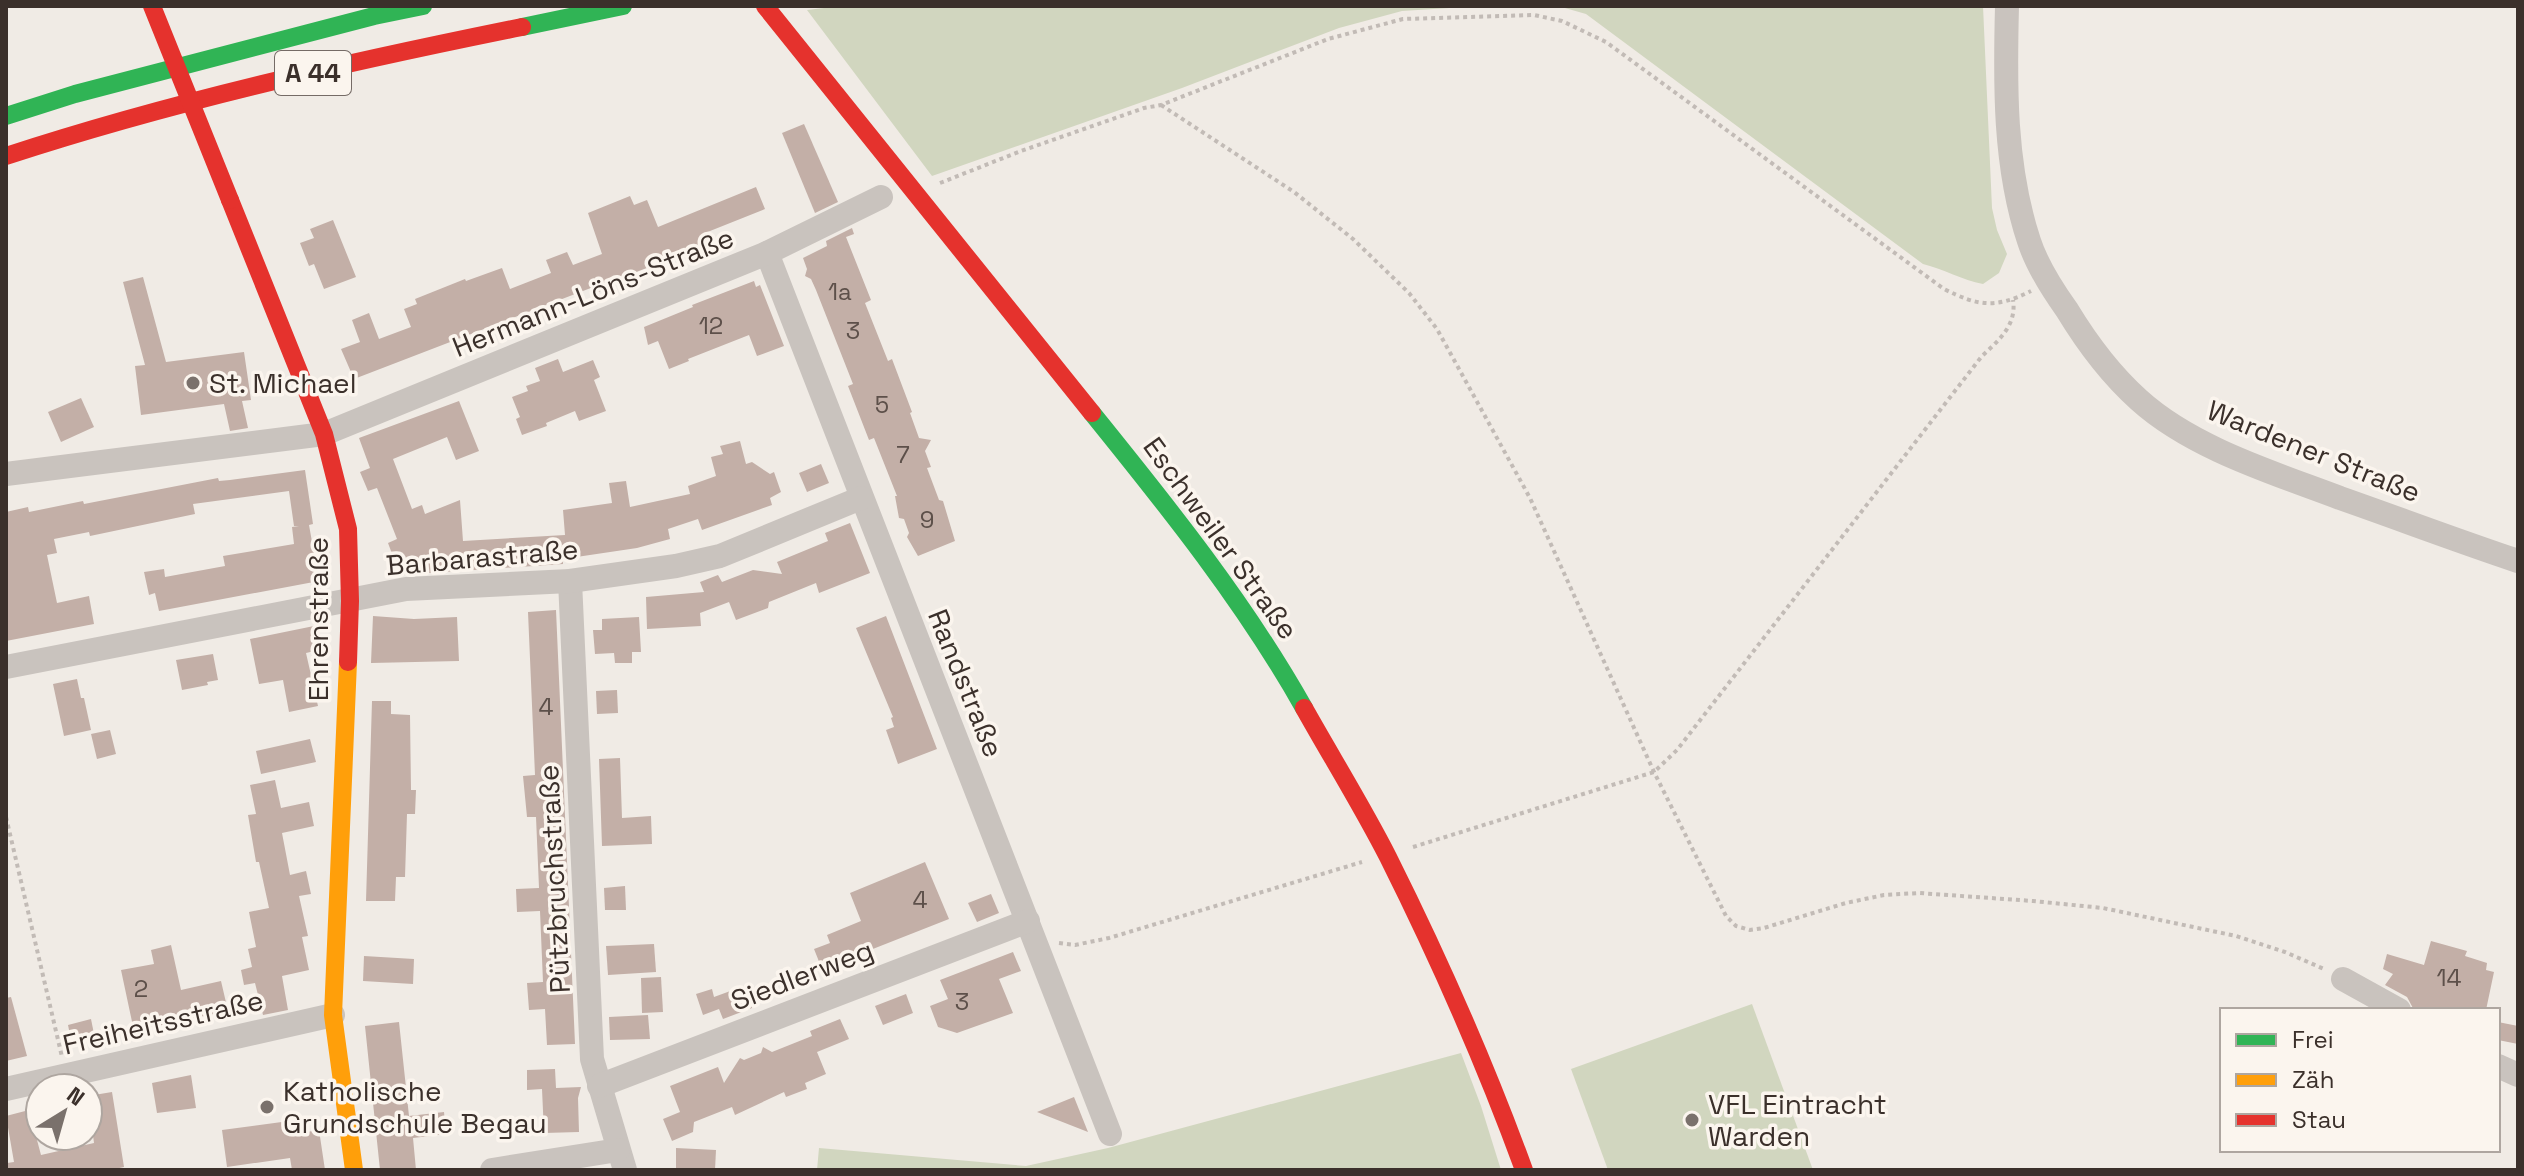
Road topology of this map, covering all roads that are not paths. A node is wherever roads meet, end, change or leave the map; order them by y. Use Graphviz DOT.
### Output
graph roads {
  1 [pos="152,6"];
  2 [pos="423,6"];
  3 [pos="623,6"];
  4 [pos="765,6"];
  5 [pos="2007,6"];
  6 [pos="6,116"];
  7 [pos="6,156"];
  8 [pos="881,197"];
  9 [pos="767,253"];
  10 [pos="324,434"];
  11 [pos="6,474"];
  12 [pos="861,498"];
  13 [pos="2518,561"];
  14 [pos="570,581"];
  15 [pos="350,601"];
  16 [pos="6,667"];
  17 [pos="1031,928"];
  18 [pos="2343,979"];
  19 [pos="2395,1008"];
  20 [pos="333,1015"];
  21 [pos="599,1086"];
  22 [pos="6,1089"];
  23 [pos="1110,1134"];
  24 [pos="621,1160"];
  25 [pos="354,1170"];
  26 [pos="492,1170"];
  27 [pos="1524,1170"];
  1 -- 10 [label="main road, Ehrenstraße, bridge"];
  2 -- 6 [label="main road, A 44"];
  3 -- 7 [label="main road, A 44"];
  4 -- 27 [label="main road, Eschweiler Straße"];
  5 -- 13 [label="street, Wardener Straße"];
  8 -- 9 [label="street, Hermann-Löns-Straße"];
  9 -- 10 [label="street, Hermann-Löns-Straße"];
  9 -- 12 [label="street, Randstraße"];
  10 -- 11 [label="street, Hermann-Löns-Straße"];
  10 -- 15 [label="main road, Ehrenstraße"];
  12 -- 14 [label="street, Barbarastraße"];
  12 -- 17 [label="street, Randstraße"];
  14 -- 15 [label="street, Barbarastraße"];
  14 -- 21 [label="street, Pützbruchstraße"];
  15 -- 16 [label="street, Barbarastraße"];
  15 -- 20 [label="main road, Ehrenstraße"];
  17 -- 21 [label="street, Siedlerweg"];
  17 -- 23 [label="street, Randstraße"];
  18 -- 19 [label="street"];
  20 -- 22 [label="street, Freiheitsstraße"];
  20 -- 25 [label="main road, Ehrenstraße"];
  21 -- 24 [label="street, Pützbruchstraße"];
  24 -- 26 [label="street"];
}
